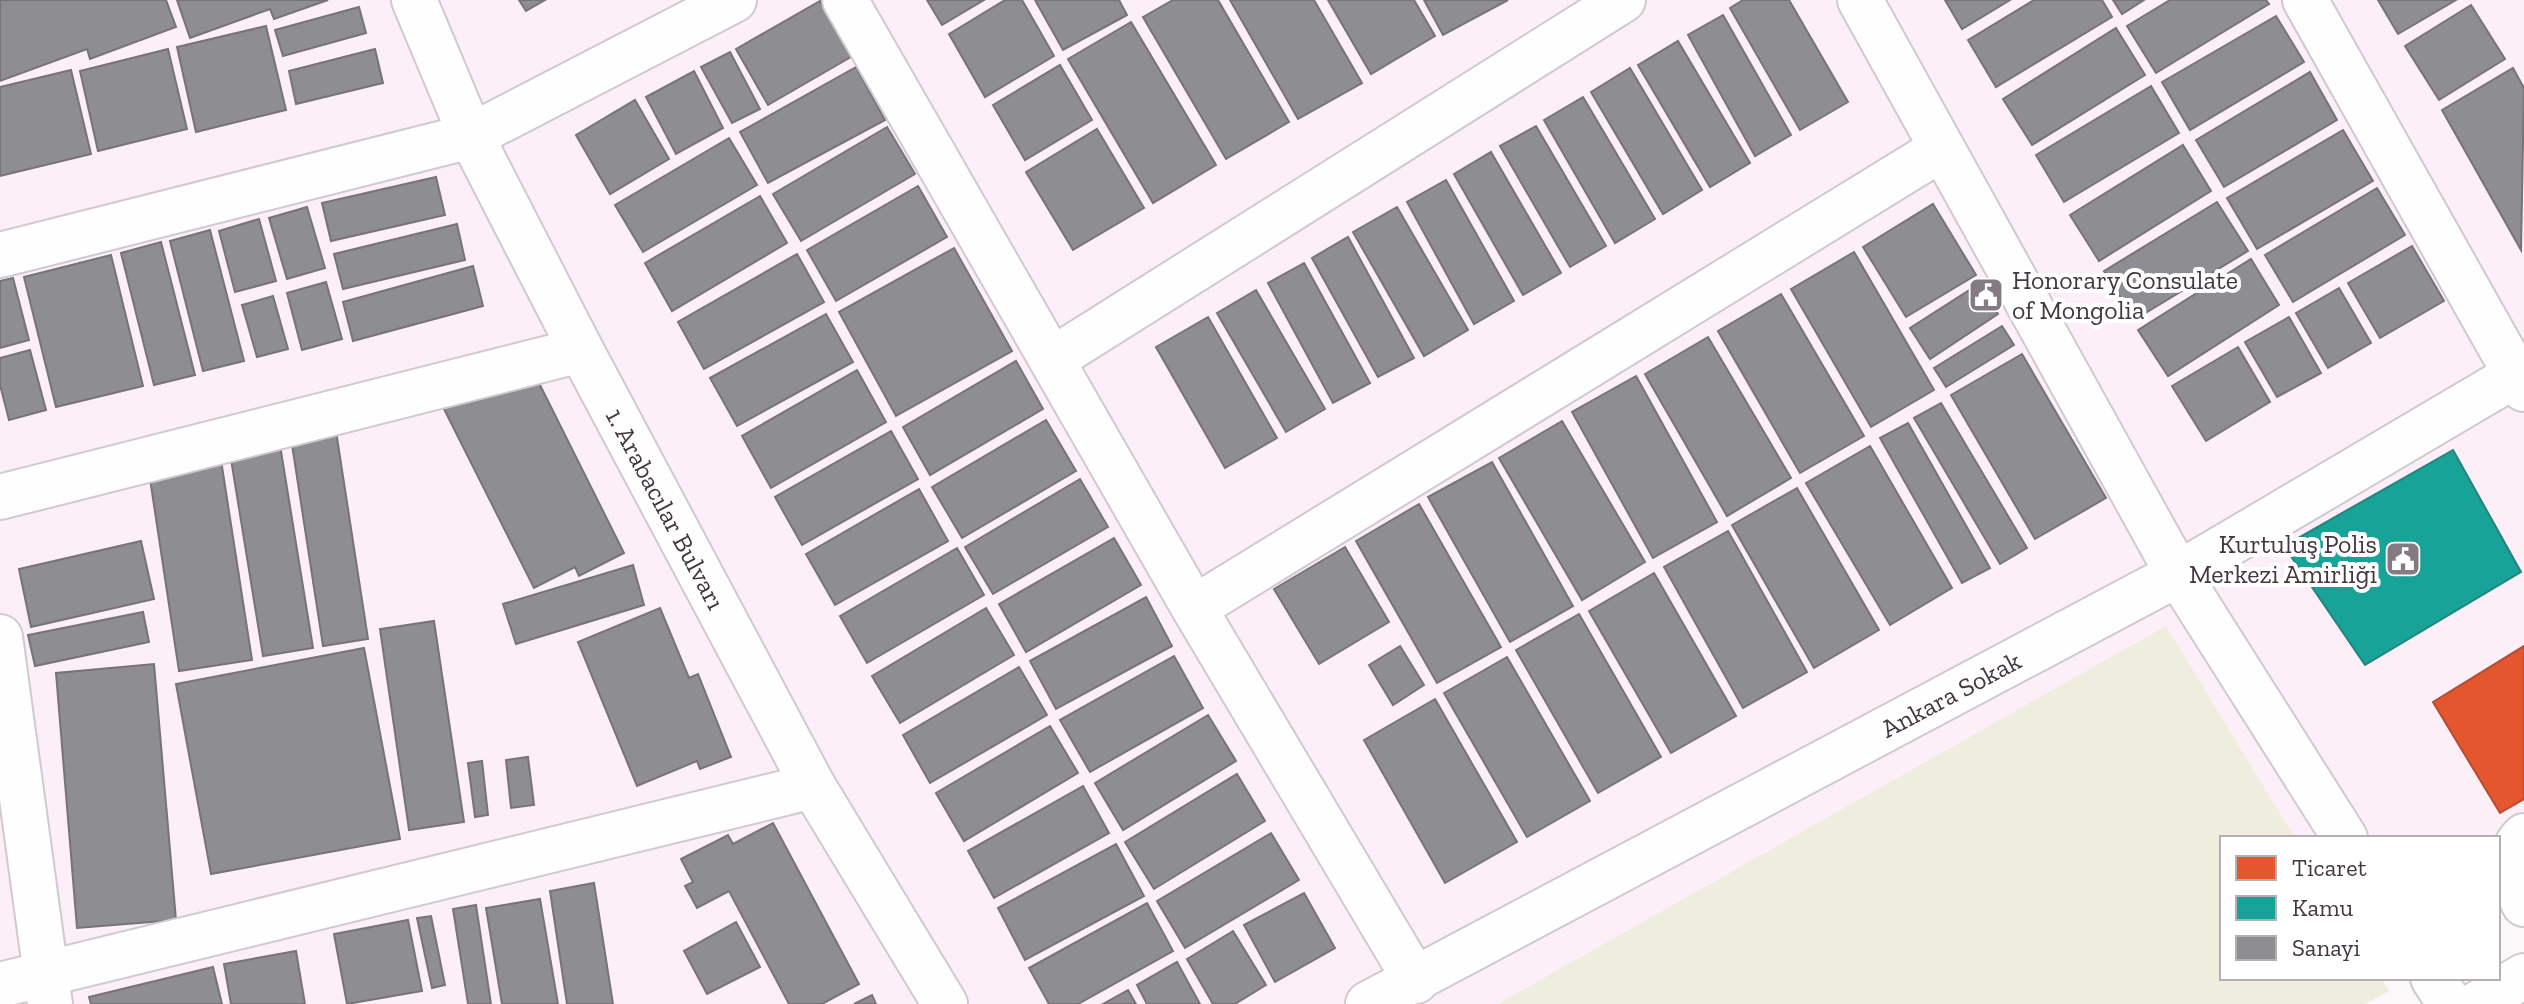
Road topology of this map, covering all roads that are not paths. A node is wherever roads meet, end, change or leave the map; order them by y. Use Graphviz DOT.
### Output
graph roads {
  1 [pos="414,0"];
  2 [pos="734,0"];
  3 [pos="845,0"];
  4 [pos="1623,0"];
  5 [pos="1860,0"];
  6 [pos="2305,0"];
  7 [pos="471,136"];
  8 [pos="1941,149"];
  9 [pos="0,255"];
  10 [pos="581,350"];
  11 [pos="1053,359"];
  12 [pos="2521,378"];
  13 [pos="0,497"];
  14 [pos="2178,574"];
  15 [pos="1194,608"];
  16 [pos="0,637"];
  17 [pos="813,786"];
  18 [pos="2344,836"];
  19 [pos="2524,836"];
  20 [pos="2524,904"];
  21 [pos="2524,976"];
  22 [pos="2434,980"];
  23 [pos="1416,981"];
  24 [pos="0,985"];
  25 [pos="48,990"];
  26 [pos="945,1004"];
  27 [pos="1368,1004"];
  28 [pos="2450,1004"];
  29 [pos="2477,1004"];
  1 -- 7 [label="street, 1. Arabacılar Bulvarı"];
  2 -- 7 [label="street"];
  3 -- 11 [label="street"];
  4 -- 11 [label="street"];
  5 -- 8 [label="street"];
  6 -- 12 [label="street"];
  7 -- 9 [label="street"];
  7 -- 10 [label="street, 1. Arabacılar Bulvarı"];
  8 -- 14 [label="street"];
  8 -- 15 [label="street"];
  10 -- 13 [label="street"];
  10 -- 17 [label="street, 1. Arabacılar Bulvarı"];
  11 -- 15 [label="street"];
  12 -- 14 [label="street, Ankara Sokak"];
  14 -- 18 [label="street"];
  14 -- 23 [label="street, Ankara Sokak"];
  15 -- 23 [label="street"];
  16 -- 25 [label="street"];
  17 -- 25 [label="street"];
  17 -- 26 [label="street, 1. Arabacılar Bulvarı"];
  19 -- 20 [label="street"];
  21 -- 29 [label="street"];
  22 -- 28 [label="street"];
  23 -- 27 [label="street, Ankara Sokak"];
  24 -- 25 [label="street"];
}
